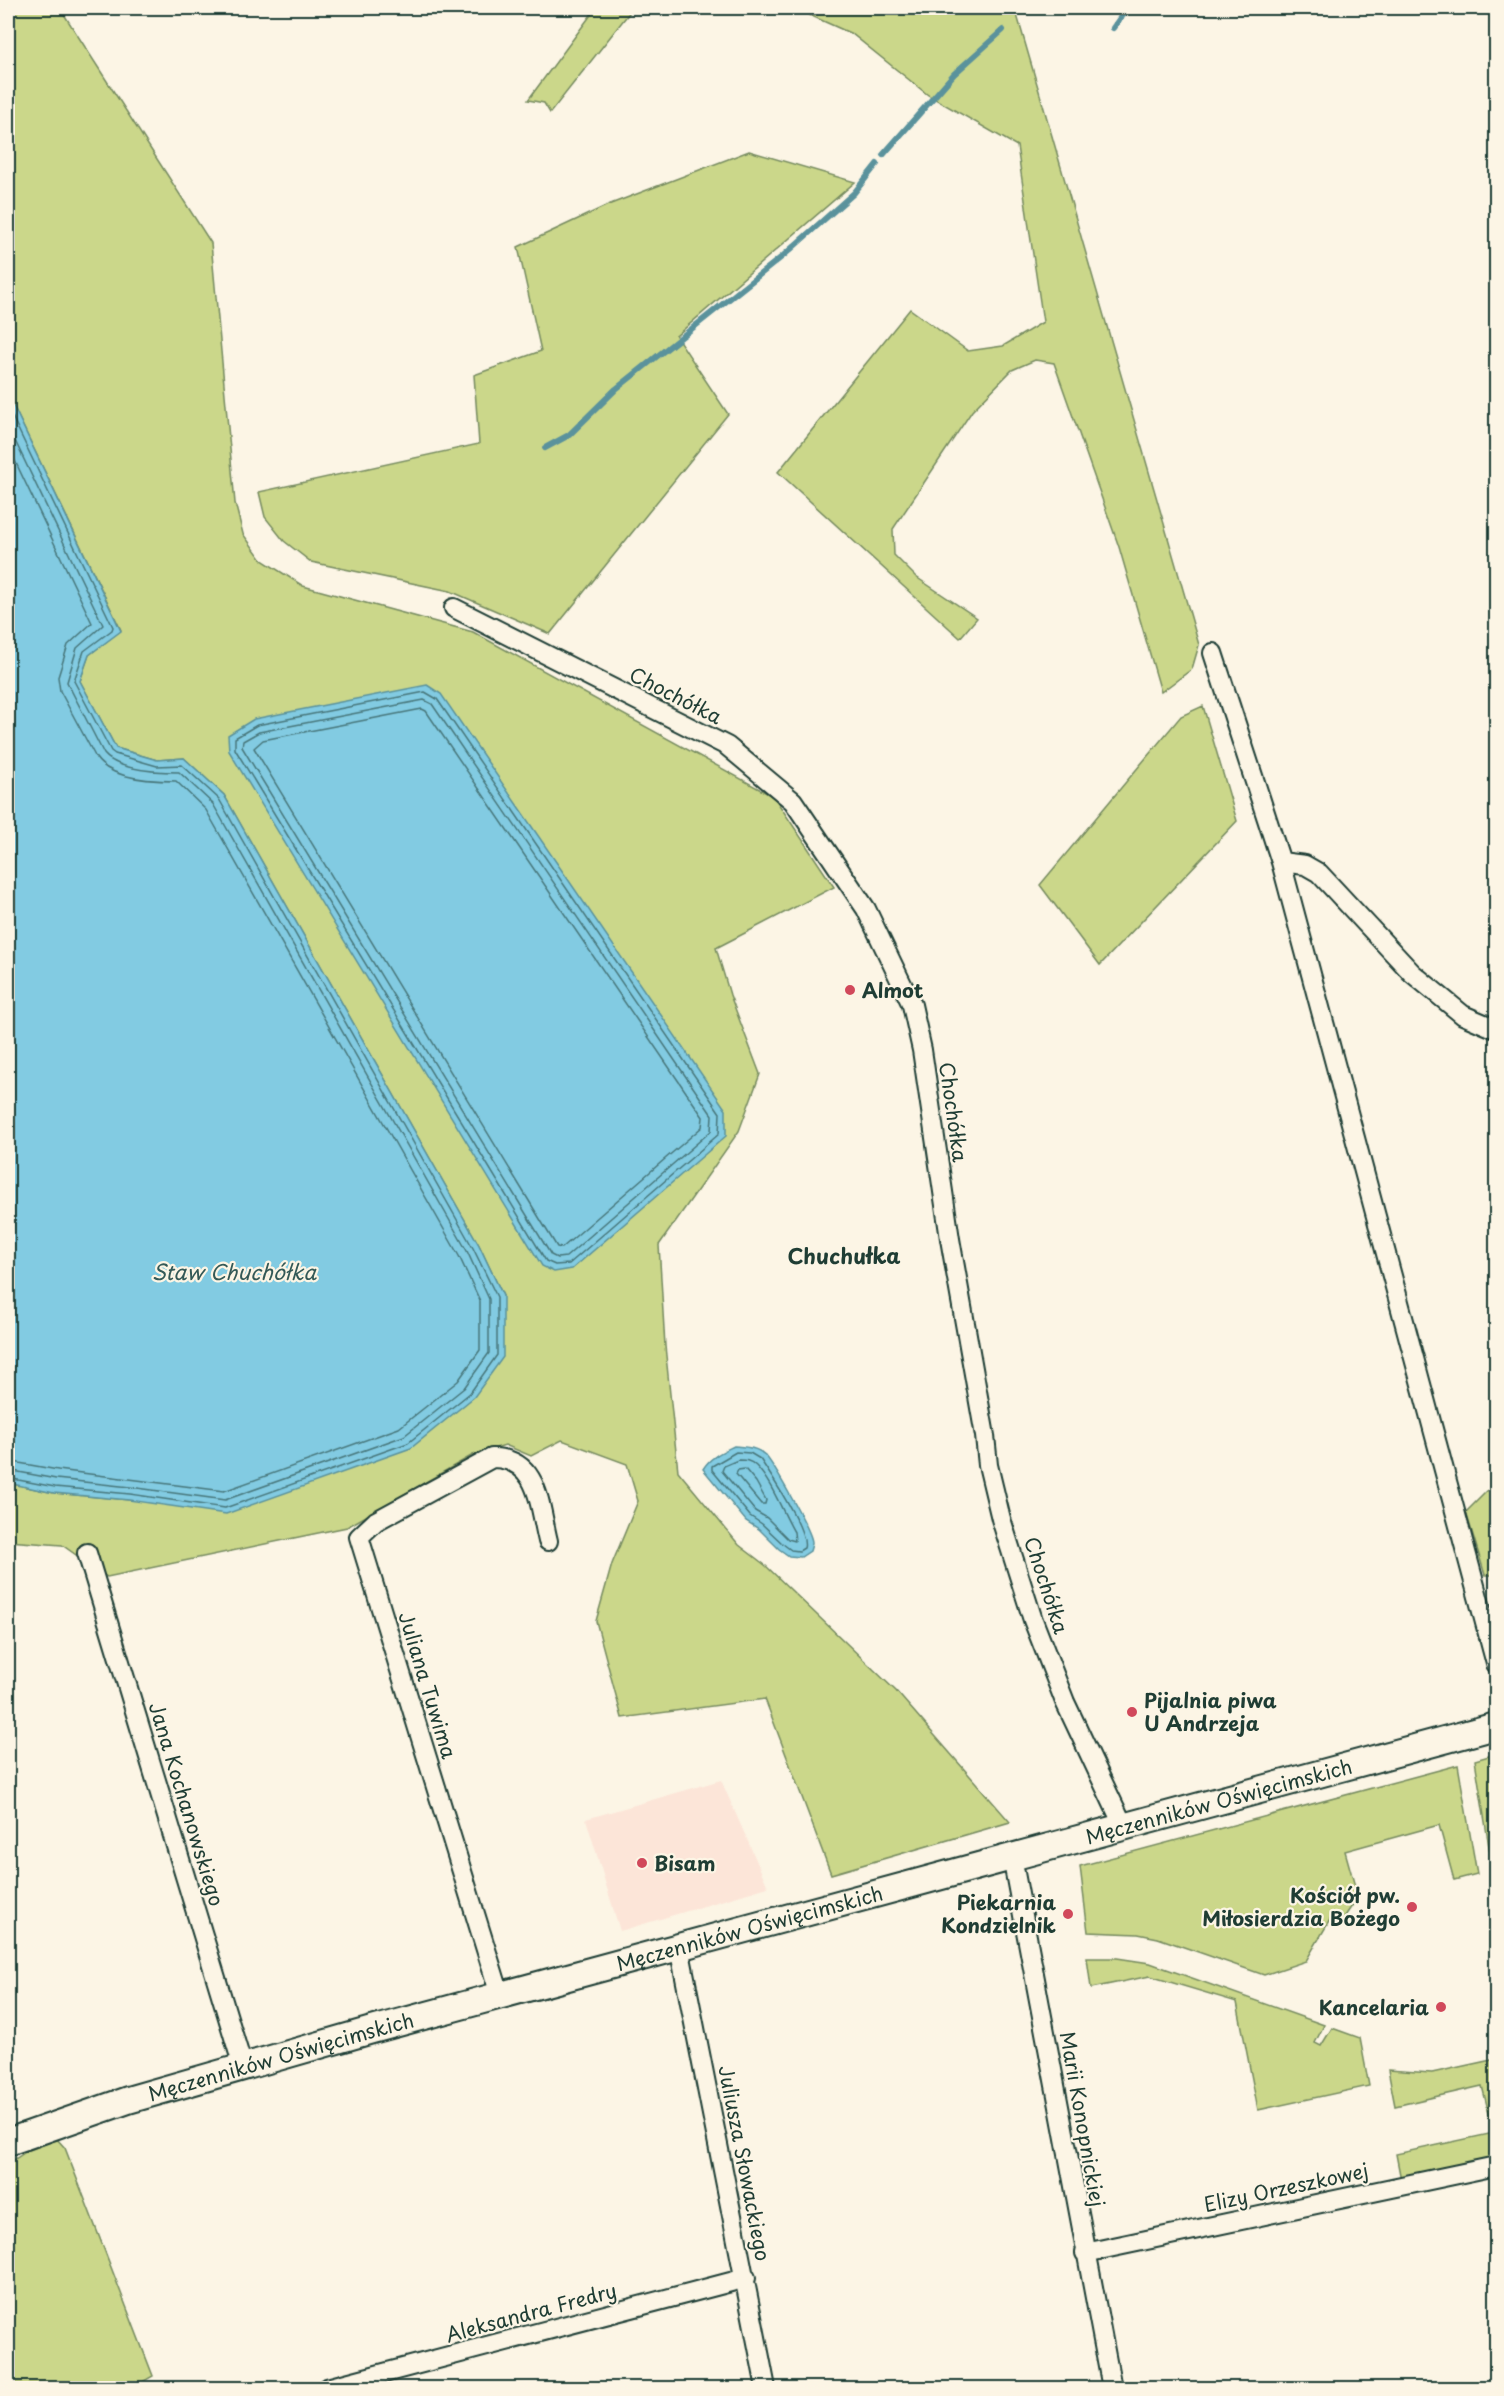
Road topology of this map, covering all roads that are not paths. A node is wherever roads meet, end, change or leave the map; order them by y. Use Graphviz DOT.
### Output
graph roads {
  1 [pos="454,608"];
  2 [pos="1213,653"];
  3 [pos="1281,862"];
  4 [pos="1497,1029"];
  5 [pos="548,1541"];
  6 [pos="87,1553"];
  7 [pos="1497,1664"];
  8 [pos="1497,1726"];
  9 [pos="1124,1827"];
  10 [pos="1012,1857"];
  11 [pos="679,1947"];
  12 [pos="500,1995"];
  13 [pos="243,2067"];
  14 [pos="8,2142"];
  15 [pos="1497,2166"];
  16 [pos="1085,2253"];
  17 [pos="746,2278"];
  18 [pos="327,2388"];
  19 [pos="766,2388"];
  20 [pos="1112,2388"];
  1 -- 9 [label="street, Chochółka"];
  2 -- 3 [label="street"];
  3 -- 4 [label="street"];
  3 -- 7 [label="street"];
  5 -- 12 [label="street, Juliana Tuwima"];
  6 -- 13 [label="street, Jana Kochanowskiego"];
  8 -- 9 [label="main road, Męczenników Oświęcimskich"];
  9 -- 10 [label="main road, Męczenników Oświęcimskich"];
  10 -- 11 [label="main road, Męczenników Oświęcimskich"];
  10 -- 16 [label="street, Marii Konopnickiej"];
  11 -- 12 [label="main road, Męczenników Oświęcimskich"];
  11 -- 17 [label="street, Juliusza Słowackiego"];
  12 -- 13 [label="main road, Męczenników Oświęcimskich"];
  13 -- 14 [label="main road, Męczenników Oświęcimskich"];
  15 -- 16 [label="street, Elizy Orzeszkowej"];
  16 -- 20 [label="street, Marii Konopnickiej"];
  17 -- 18 [label="street, Aleksandra Fredry"];
  17 -- 19 [label="street, Juliusza Słowackiego"];
}
